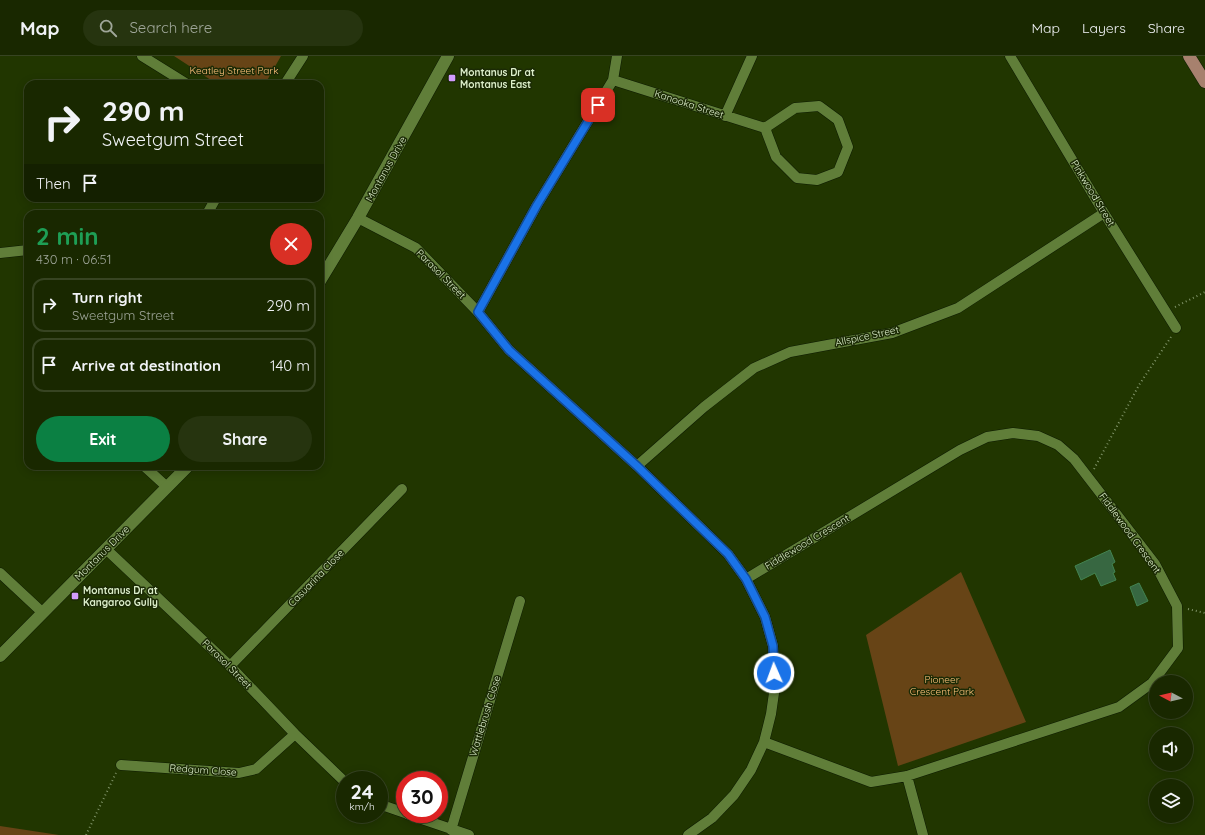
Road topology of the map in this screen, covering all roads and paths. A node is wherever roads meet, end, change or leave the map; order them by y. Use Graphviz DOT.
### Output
graph roads {
  1 [pos="142,56"];
  2 [pos="303,56"];
  3 [pos="448,56"];
  4 [pos="617,56"];
  5 [pos="752,56"];
  6 [pos="1010,56"];
  7 [pos="1189,56"];
  8 [pos="181,80"];
  9 [pos="288,80"];
  10 [pos="613,80"];
  11 [pos="1205,82"];
  12 [pos="725,116"];
  13 [pos="765,128"];
  14 [pos="1104,213"];
  15 [pos="358,218"];
  16 [pos="24,250"];
  17 [pos="0,253"];
  18 [pos="324,274"];
  19 [pos="1205,292"];
  20 [pos="1166,311"];
  21 [pos="478,312"];
  22 [pos="1176,328"];
  23 [pos="637,466"];
  24 [pos="148,470"];
  25 [pos="184,470"];
  26 [pos="1087,475"];
  27 [pos="167,487"];
  28 [pos="402,489"];
  29 [pos="106,549"];
  30 [pos="0,573"];
  31 [pos="746,579"];
  32 [pos="520,601"];
  33 [pos="1177,606"];
  34 [pos="43,613"];
  35 [pos="1205,614"];
  36 [pos="0,656"];
  37 [pos="230,666"];
  38 [pos="295,734"];
  39 [pos="764,742"];
  40 [pos="121,765"];
  41 [pos="336,773"];
  42 [pos="907,776"];
  43 [pos="431,823"];
  44 [pos="451,830"];
  45 [pos="86,835"];
  46 [pos="470,835"];
  47 [pos="688,835"];
  48 [pos="923,835"];
  1 -- 8 [label="street"];
  2 -- 9 [label="street"];
  3 -- 15 [label="street, Montanus Drive"];
  4 -- 10 [label="street"];
  5 -- 12 [label="street"];
  6 -- 14 [label="street, Pinkwood Street"];
  7 -- 11 [label="main road"];
  10 -- 12 [label="street, Kanooka Street"];
  10 -- 21 [label="street"];
  12 -- 13 [label="street, Kanooka Street"];
  13 -- 13 [label="street"];
  14 -- 20 [label="street, Pinkwood Street"];
  14 -- 23 [label="street, Allspice Street"];
  15 -- 18 [label="street, Montanus Drive"];
  15 -- 21 [label="street, Parasol Street"];
  16 -- 17 [label="street"];
  19 -- 20 [label="path"];
  20 -- 22 [label="street, Pinkwood Street"];
  21 -- 23 [label="street, Parasol Street"];
  22 -- 26 [label="path"];
  23 -- 31 [label="street, Parasol Street"];
  24 -- 27 [label="street"];
  25 -- 27 [label="street, Montanus Drive"];
  26 -- 31 [label="street, Fiddlewood Crescent"];
  26 -- 33 [label="street, Fiddlewood Crescent"];
  27 -- 29 [label="street, Montanus Drive"];
  28 -- 37 [label="street, Casuarina Close"];
  29 -- 34 [label="street, Montanus Drive"];
  29 -- 37 [label="street, Parasol Street"];
  30 -- 34 [label="street"];
  31 -- 39 [label="street, Parasol Street"];
  32 -- 44 [label="street, Wattlebrush Close"];
  33 -- 35 [label="path"];
  33 -- 42 [label="street, Fiddlewood Crescent"];
  34 -- 36 [label="street, Montanus Drive"];
  37 -- 38 [label="street, Parasol Street"];
  38 -- 40 [label="street, Redgum Close"];
  38 -- 41 [label="street, Parasol Street"];
  39 -- 42 [label="street, Fiddlewood Crescent"];
  39 -- 47 [label="street, Parasol Street"];
  40 -- 45 [label="path"];
  42 -- 48 [label="street"];
  43 -- 44 [label="street"];
  44 -- 46 [label="street"];
}
